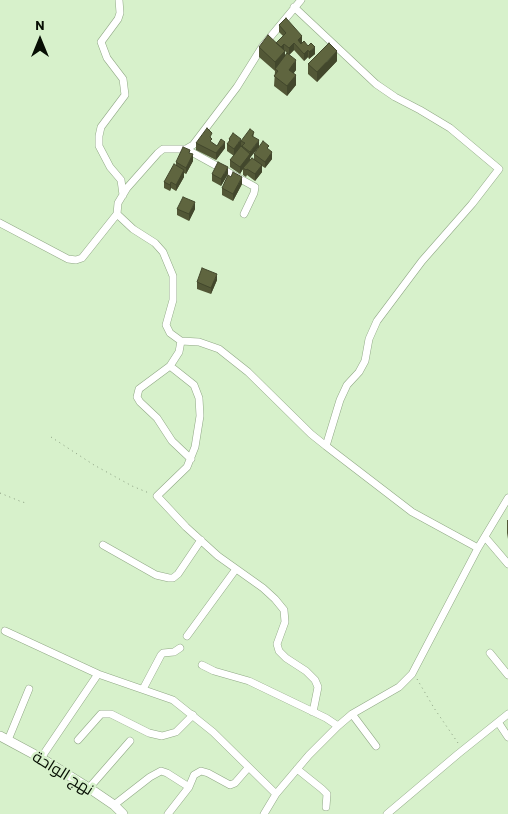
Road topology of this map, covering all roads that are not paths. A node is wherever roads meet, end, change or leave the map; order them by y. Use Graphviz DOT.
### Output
graph roads {
  1 [pos="119,0"];
  2 [pos="301,0"];
  3 [pos="294,7"];
  4 [pos="186,149"];
  5 [pos="123,195"];
  6 [pos="117,214"];
  7 [pos="244,214"];
  8 [pos="0,223"];
  9 [pos="182,341"];
  10 [pos="170,366"];
  11 [pos="326,446"];
  12 [pos="191,459"];
  13 [pos="508,498"];
  14 [pos="485,537"];
  15 [pos="201,540"];
  16 [pos="103,545"];
  17 [pos="478,548"];
  18 [pos="508,564"];
  19 [pos="236,569"];
  20 [pos="5,631"];
  21 [pos="187,636"];
  22 [pos="180,648"];
  23 [pos="490,653"];
  24 [pos="202,665"];
  25 [pos="98,674"];
  26 [pos="508,675"];
  27 [pos="29,689"];
  28 [pos="143,689"];
  29 [pos="313,712"];
  30 [pos="352,714"];
  31 [pos="508,714"];
  32 [pos="193,715"];
  33 [pos="498,722"];
  34 [pos="338,726"];
  35 [pos="508,736"];
  36 [pos="4,738"];
  37 [pos="78,740"];
  38 [pos="130,741"];
  39 [pos="376,746"];
  40 [pos="41,758"];
  41 [pos="248,768"];
  42 [pos="297,769"];
  43 [pos="189,787"];
  44 [pos="88,788"];
  45 [pos="276,794"];
  46 [pos="114,806"];
  47 [pos="326,807"];
  48 [pos="123,814"];
  49 [pos="168,814"];
  50 [pos="264,814"];
  51 [pos="387,814"];
  1 -- 5 [label="street"];
  2 -- 3 [label="street"];
  3 -- 4 [label="street"];
  3 -- 11 [label="street"];
  4 -- 5 [label="street"];
  4 -- 7 [label="street"];
  5 -- 6 [label="street"];
  6 -- 8 [label="street"];
  6 -- 9 [label="street"];
  9 -- 10 [label="street"];
  9 -- 11 [label="street"];
  10 -- 12 [label="street"];
  10 -- 12 [label="street"];
  11 -- 17 [label="street"];
  12 -- 15 [label="street"];
  13 -- 14 [label="street"];
  14 -- 17 [label="street"];
  14 -- 18 [label="street"];
  15 -- 16 [label="street"];
  15 -- 19 [label="street"];
  17 -- 30 [label="street"];
  19 -- 21 [label="street"];
  19 -- 29 [label="street"];
  20 -- 25 [label="street"];
  22 -- 28 [label="street"];
  23 -- 26 [label="street"];
  24 -- 29 [label="street"];
  25 -- 28 [label="street"];
  25 -- 40 [label="street"];
  27 -- 36 [label="street"];
  28 -- 32 [label="street"];
  29 -- 34 [label="street"];
  30 -- 34 [label="street"];
  30 -- 39 [label="street"];
  31 -- 33 [label="street"];
  32 -- 37 [label="street"];
  32 -- 41 [label="street"];
  33 -- 35 [label="street"];
  33 -- 51 [label="street"];
  34 -- 42 [label="street"];
  36 -- 40 [label="street, نهج الواحة"];
  38 -- 44 [label="street"];
  40 -- 44 [label="street, نهج الواحة"];
  41 -- 43 [label="street"];
  41 -- 45 [label="street"];
  42 -- 45 [label="street"];
  42 -- 47 [label="street"];
  43 -- 46 [label="street"];
  43 -- 49 [label="street"];
  44 -- 46 [label="street, نهج الواحة"];
  45 -- 50 [label="street"];
  46 -- 48 [label="street, نهج الواحة"];
}
